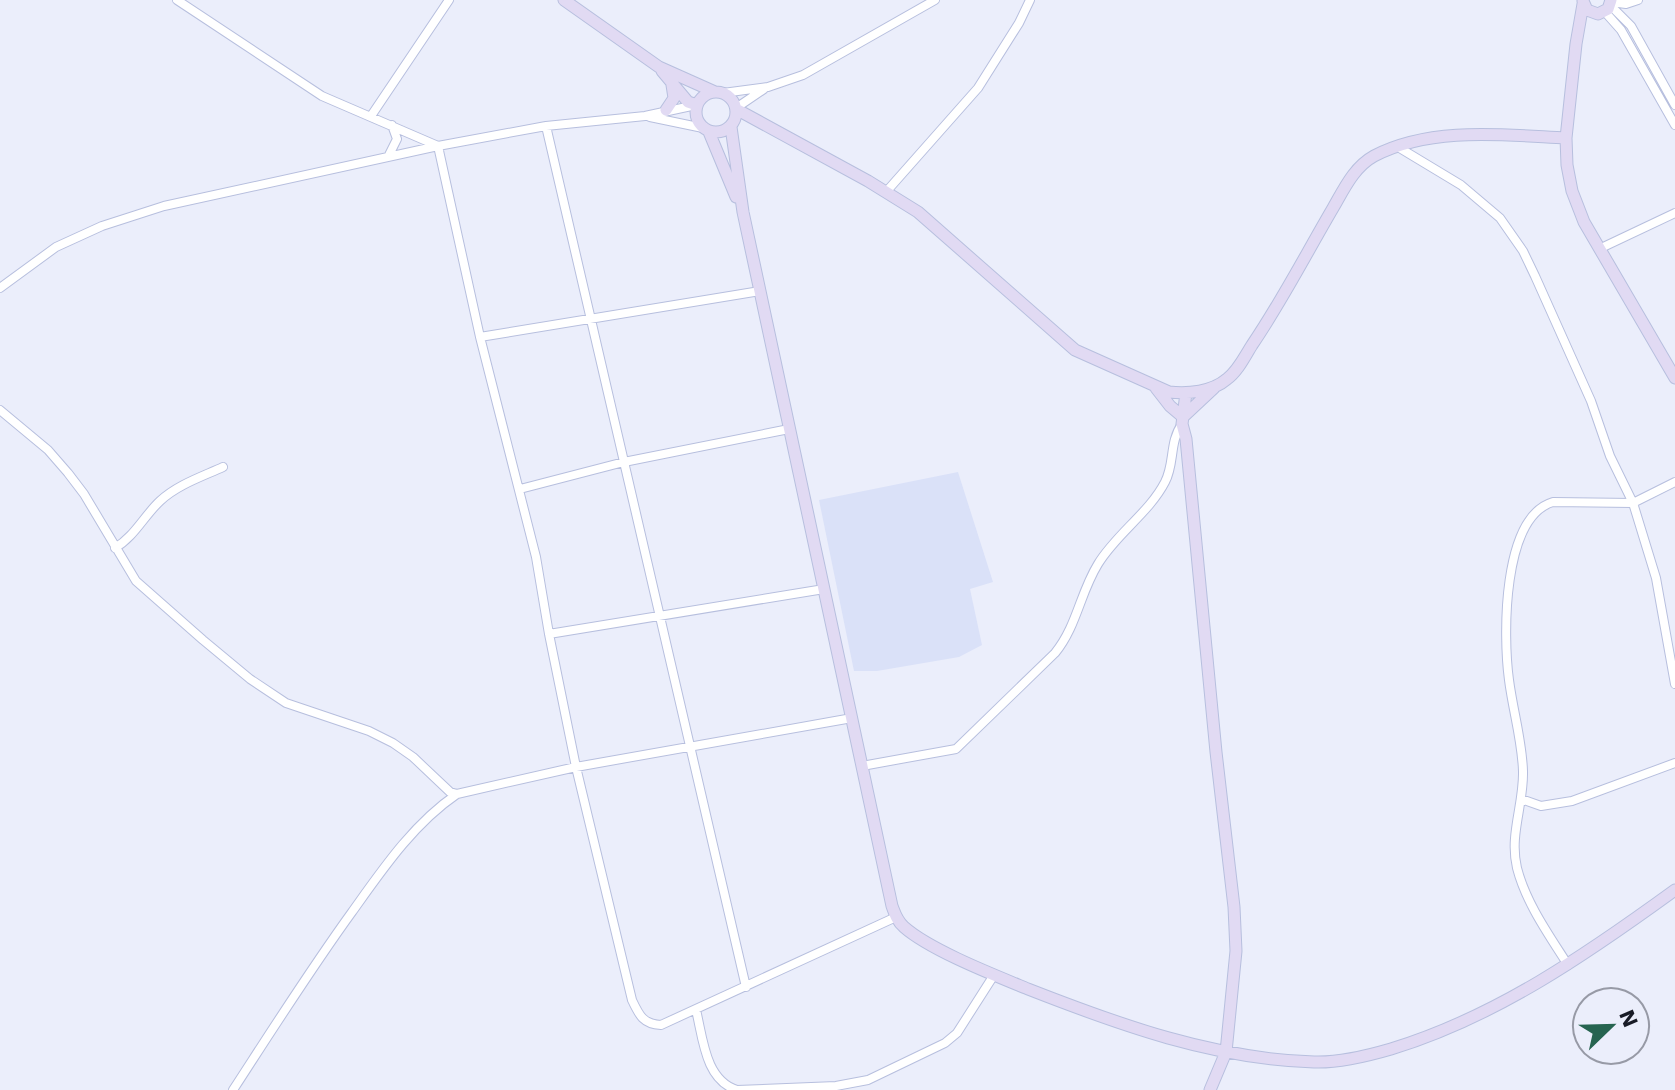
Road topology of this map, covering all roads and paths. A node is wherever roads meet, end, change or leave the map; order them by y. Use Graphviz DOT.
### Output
graph roads {
  1 [pos="177,0"];
  2 [pos="449,0"];
  3 [pos="564,0"];
  4 [pos="1030,0"];
  5 [pos="1638,0"];
  6 [pos="931,1"];
  7 [pos="1583,2"];
  8 [pos="1607,7"];
  9 [pos="1576,44"];
  10 [pos="659,67"];
  11 [pos="670,81"];
  12 [pos="768,87"];
  13 [pos="719,93"];
  14 [pos="1674,100"];
  15 [pos="697,105"];
  16 [pos="666,110"];
  17 [pos="371,116"];
  18 [pos="645,116"];
  19 [pos="734,116"];
  20 [pos="392,125"];
  21 [pos="1675,125"];
  22 [pos="546,126"];
  23 [pos="706,130"];
  24 [pos="1566,138"];
  25 [pos="438,146"];
  26 [pos="1398,147"];
  27 [pos="389,155"];
  28 [pos="886,192"];
  29 [pos="743,212"];
  30 [pos="1675,213"];
  31 [pos="1599,249"];
  32 [pos="0,288"];
  33 [pos="760,291"];
  34 [pos="591,318"];
  35 [pos="480,337"];
  36 [pos="1675,378"];
  37 [pos="1153,384"];
  38 [pos="1216,386"];
  39 [pos="1186,393"];
  40 [pos="0,410"];
  41 [pos="1182,420"];
  42 [pos="789,429"];
  43 [pos="624,462"];
  44 [pos="223,467"];
  45 [pos="1675,482"];
  46 [pos="520,489"];
  47 [pos="1633,503"];
  48 [pos="115,548"];
  49 [pos="824,589"];
  50 [pos="659,615"];
  51 [pos="549,634"];
  52 [pos="1674,669"];
  53 [pos="1675,684"];
  54 [pos="852,718"];
  55 [pos="689,746"];
  56 [pos="1675,763"];
  57 [pos="862,766"];
  58 [pos="576,767"];
  59 [pos="457,794"];
  60 [pos="1521,799"];
  61 [pos="1675,890"];
  62 [pos="896,917"];
  63 [pos="1568,965"];
  64 [pos="994,975"];
  65 [pos="746,987"];
  66 [pos="696,1010"];
  67 [pos="1226,1052"];
  68 [pos="722,1088"];
  69 [pos="233,1090"];
  70 [pos="1210,1090"];
  1 -- 17 [label="street"];
  2 -- 17 [label="street"];
  3 -- 10 [label="street"];
  4 -- 28 [label="street"];
  5 -- 8 [label="street"];
  6 -- 12 [label="street"];
  7 -- 8 [label="street"];
  7 -- 9 [label="street"];
  8 -- 9 [label="street"];
  8 -- 14 [label="street"];
  8 -- 21 [label="street"];
  9 -- 24 [label="street"];
  10 -- 11 [label="street"];
  10 -- 13 [label="street"];
  11 -- 15 [label="street"];
  11 -- 16 [label="street"];
  12 -- 13 [label="street"];
  12 -- 19 [label="street"];
  13 -- 15 [label="street"];
  13 -- 19 [label="street"];
  15 -- 16 [label="street"];
  15 -- 23 [label="street"];
  16 -- 18 [label="street"];
  17 -- 20 [label="street"];
  18 -- 22 [label="street"];
  18 -- 23 [label="street"];
  19 -- 23 [label="street"];
  19 -- 28 [label="street"];
  19 -- 29 [label="street"];
  20 -- 25 [label="street"];
  20 -- 27 [label="street"];
  22 -- 25 [label="street"];
  22 -- 34 [label="street"];
  23 -- 29 [label="street"];
  24 -- 26 [label="street"];
  24 -- 31 [label="street"];
  25 -- 27 [label="street"];
  25 -- 35 [label="street"];
  26 -- 38 [label="street"];
  26 -- 47 [label="street"];
  27 -- 32 [label="street"];
  28 -- 37 [label="street"];
  29 -- 33 [label="street"];
  30 -- 31 [label="street"];
  31 -- 36 [label="street"];
  33 -- 34 [label="street"];
  33 -- 42 [label="street"];
  34 -- 35 [label="street"];
  34 -- 43 [label="street"];
  35 -- 46 [label="street"];
  37 -- 39 [label="street"];
  37 -- 41 [label="street"];
  38 -- 39 [label="street"];
  38 -- 41 [label="street"];
  39 -- 41 [label="street"];
  40 -- 48 [label="street"];
  41 -- 57 [label="street"];
  41 -- 67 [label="street"];
  42 -- 43 [label="street"];
  42 -- 49 [label="street"];
  43 -- 46 [label="street"];
  43 -- 50 [label="street"];
  44 -- 48 [label="street"];
  45 -- 47 [label="street"];
  46 -- 51 [label="street"];
  47 -- 52 [label="street"];
  47 -- 60 [label="street"];
  48 -- 59 [label="street"];
  49 -- 50 [label="street"];
  49 -- 54 [label="street"];
  50 -- 51 [label="street"];
  50 -- 55 [label="street"];
  51 -- 58 [label="street"];
  52 -- 53 [label="street"];
  54 -- 55 [label="street"];
  54 -- 57 [label="street"];
  55 -- 58 [label="street"];
  55 -- 65 [label="street"];
  56 -- 60 [label="street"];
  57 -- 62 [label="street"];
  58 -- 59 [label="street"];
  58 -- 66 [label="street"];
  59 -- 69 [label="street"];
  60 -- 63 [label="street"];
  61 -- 63 [label="street"];
  62 -- 64 [label="street"];
  62 -- 65 [label="street"];
  63 -- 67 [label="street"];
  64 -- 67 [label="street"];
  64 -- 68 [label="street"];
  65 -- 66 [label="street"];
  66 -- 68 [label="street"];
  67 -- 70 [label="street"];
}
